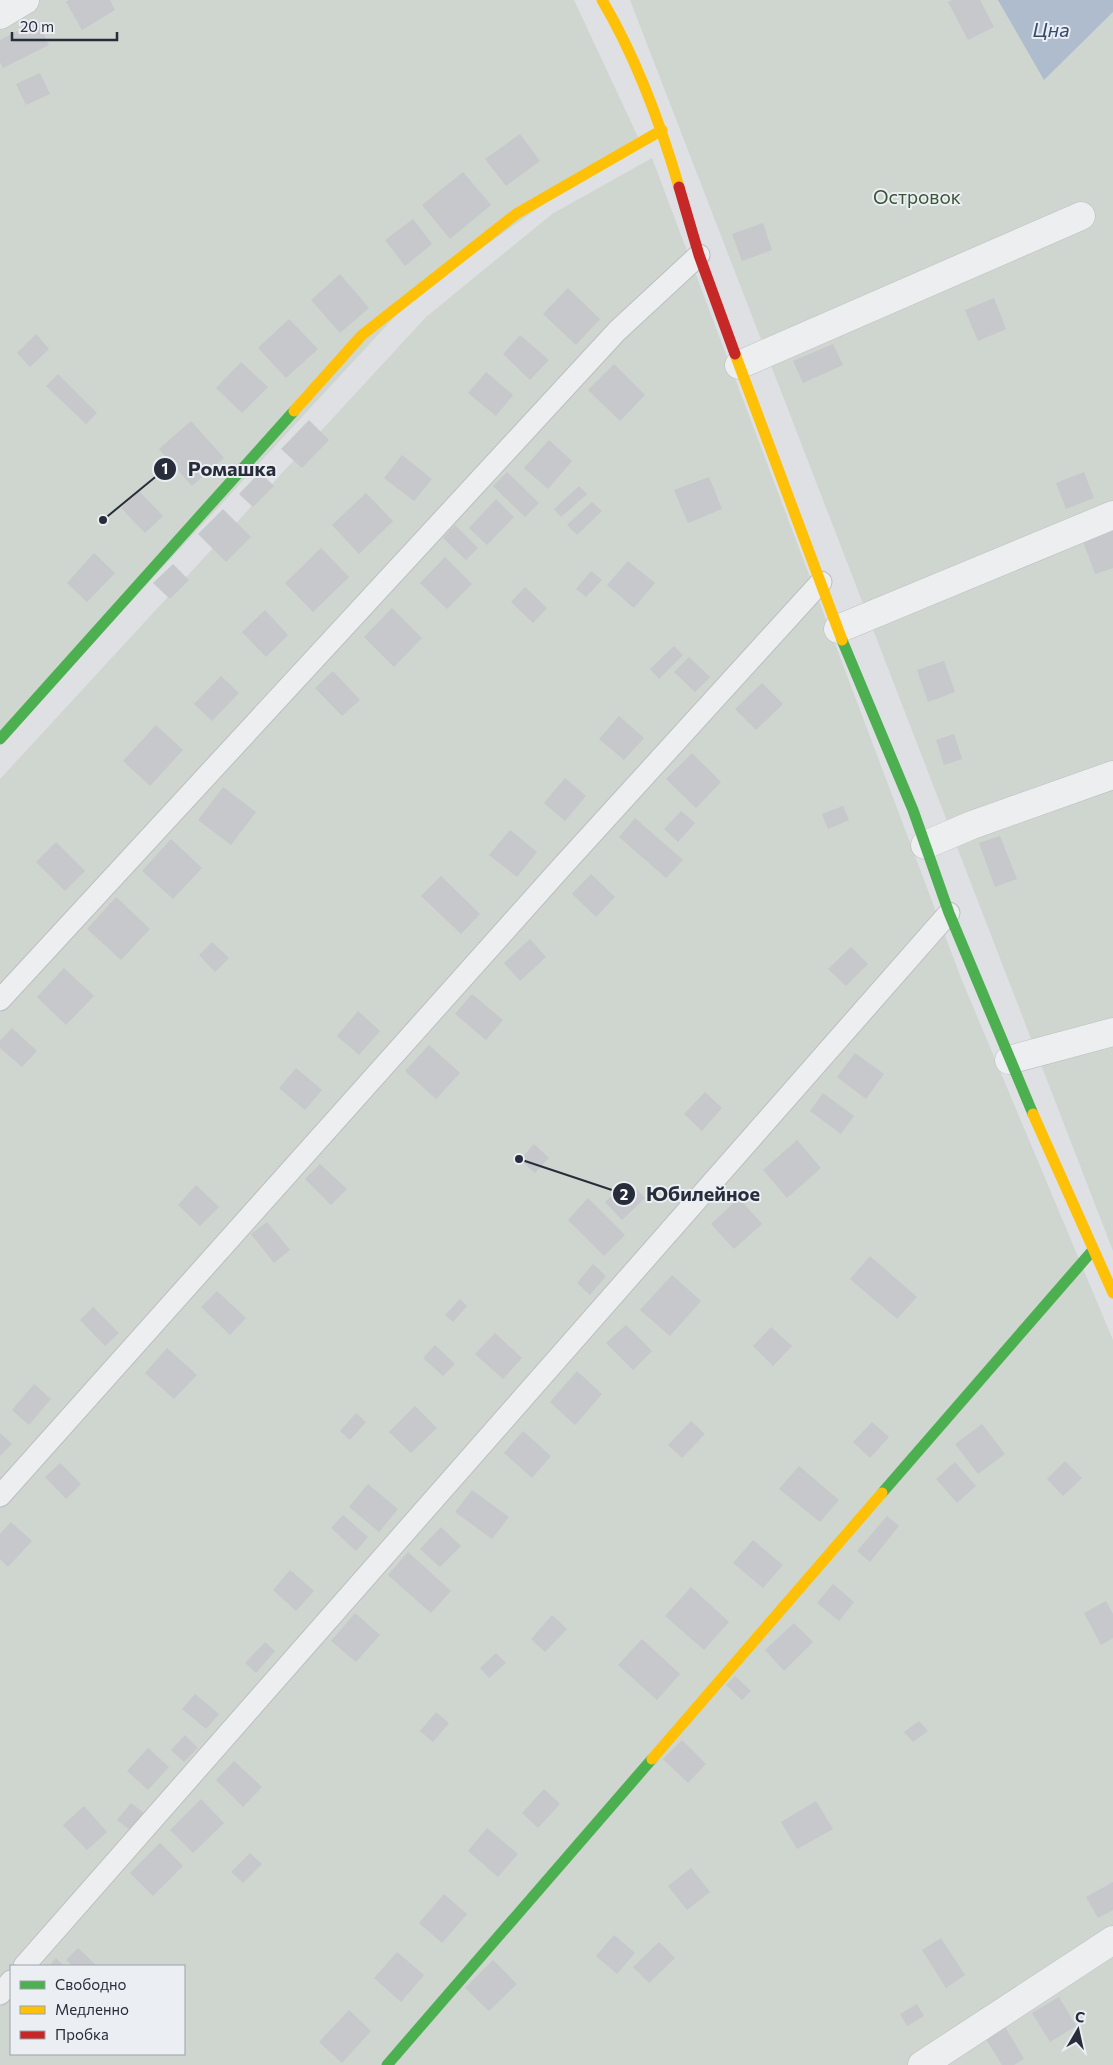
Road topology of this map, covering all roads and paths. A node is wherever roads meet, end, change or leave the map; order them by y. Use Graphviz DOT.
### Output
graph roads {
  1 [pos="25,0"];
  2 [pos="602,0"];
  3 [pos="0,16"];
  4 [pos="662,130"];
  5 [pos="1081,216"];
  6 [pos="699,255"];
  7 [pos="739,365"];
  8 [pos="1113,515"];
  9 [pos="821,582"];
  10 [pos="838,628"];
  11 [pos="0,739"];
  12 [pos="1113,775"];
  13 [pos="926,844"];
  14 [pos="949,913"];
  15 [pos="0,1000"];
  16 [pos="1113,1032"];
  17 [pos="1009,1060"];
  18 [pos="1102,1259"];
  19 [pos="1113,1293"];
  20 [pos="0,1496"];
  21 [pos="1113,1940"];
  22 [pos="25,1965"];
  23 [pos="10,1982"];
  24 [pos="0,1994"];
  25 [pos="387,2065"];
  26 [pos="922,2065"];
  1 -- 3 [label="street"];
  2 -- 4 [label="street"];
  4 -- 6 [label="street"];
  4 -- 11 [label="street"];
  5 -- 7 [label="street"];
  6 -- 7 [label="street"];
  6 -- 15 [label="lane"];
  7 -- 9 [label="street"];
  8 -- 10 [label="street"];
  9 -- 10 [label="street"];
  9 -- 20 [label="lane"];
  10 -- 13 [label="street"];
  12 -- 13 [label="street"];
  13 -- 14 [label="street"];
  14 -- 17 [label="street"];
  14 -- 22 [label="lane"];
  16 -- 17 [label="street"];
  17 -- 18 [label="street"];
  18 -- 19 [label="street"];
  18 -- 25 [label="street"];
  21 -- 26 [label="street"];
  23 -- 24 [label="lane"];
}
